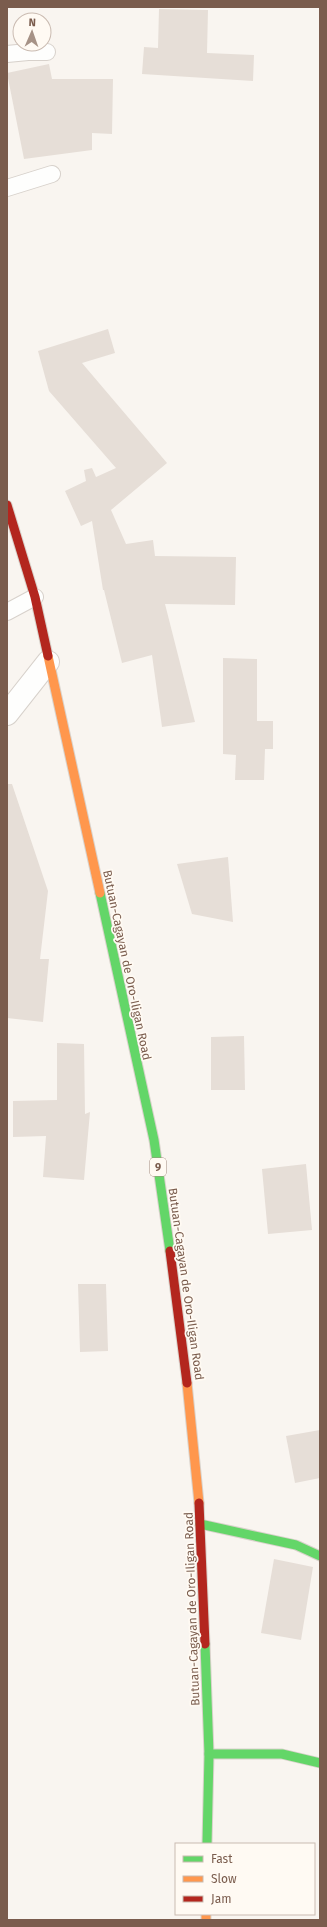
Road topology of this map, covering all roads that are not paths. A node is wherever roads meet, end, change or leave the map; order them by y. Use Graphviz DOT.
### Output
graph roads {
  1 [pos="28,52"];
  2 [pos="7,54"];
  3 [pos="52,174"];
  4 [pos="7,188"];
  5 [pos="7,505"];
  6 [pos="35,597"];
  7 [pos="7,612"];
  8 [pos="48,662"];
  9 [pos="7,714"];
  10 [pos="200,1524"];
  11 [pos="320,1556"];
  12 [pos="209,1754"];
  13 [pos="320,1763"];
  14 [pos="207,1843"];
  1 -- 2 [label="lane"];
  3 -- 4 [label="lane"];
  5 -- 6 [label="main road, Butuan-Cagayan de Oro-Iligan Road / 9"];
  6 -- 7 [label="lane"];
  6 -- 8 [label="main road, Butuan-Cagayan de Oro-Iligan Road / 9"];
  8 -- 9 [label="street"];
  8 -- 10 [label="main road, Butuan-Cagayan de Oro-Iligan Road / 9"];
  10 -- 11 [label="main road"];
  10 -- 12 [label="main road, Butuan-Cagayan de Oro-Iligan Road / 9"];
  12 -- 13 [label="main road"];
  12 -- 14 [label="main road, Butuan-Cagayan de Oro-Iligan Road / 9"];
}
